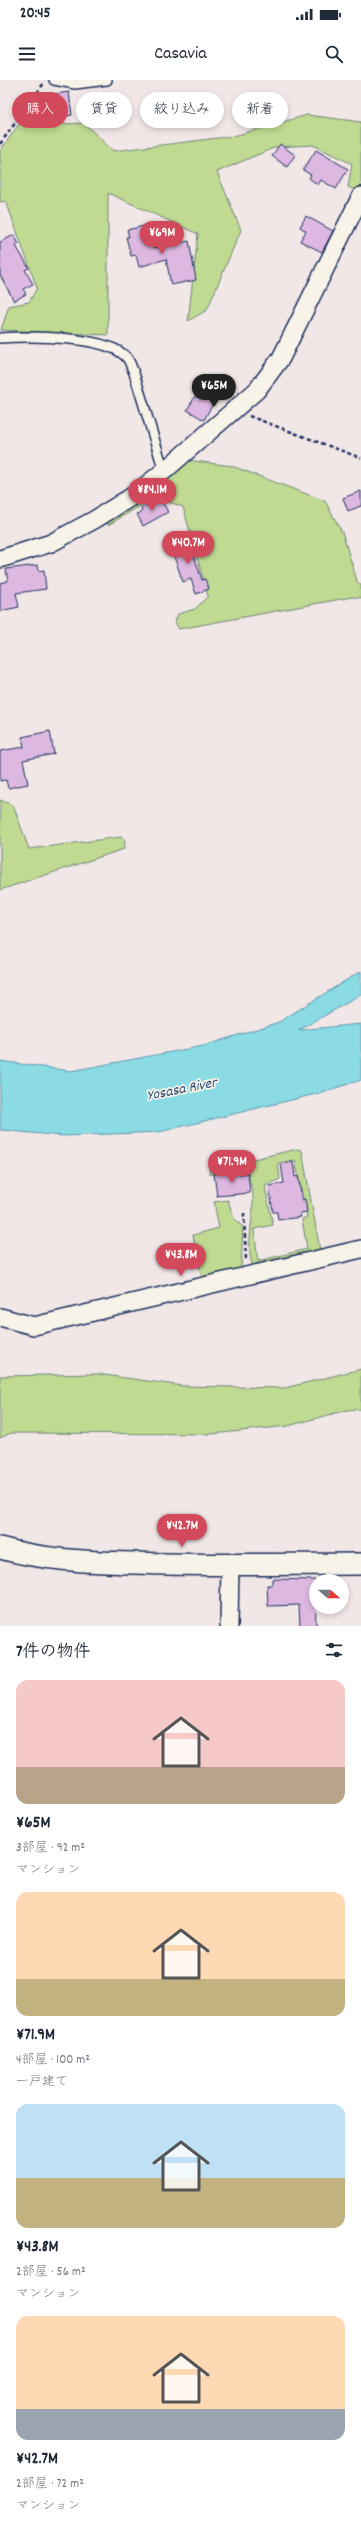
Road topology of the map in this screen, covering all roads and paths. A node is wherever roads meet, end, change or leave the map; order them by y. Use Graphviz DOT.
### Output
graph roads {
  1 [pos="47,80"];
  2 [pos="54,80"];
  3 [pos="107,80"];
  4 [pos="0,144"];
  5 [pos="361,196"];
  6 [pos="0,338"];
  7 [pos="238,406"];
  8 [pos="361,458"];
  9 [pos="164,471"];
  10 [pos="0,559"];
  11 [pos="244,1213"];
  12 [pos="361,1249"];
  13 [pos="247,1275"];
  14 [pos="0,1317"];
  15 [pos="0,1548"];
  16 [pos="230,1564"];
  17 [pos="361,1564"];
  18 [pos="229,1626"];
  1 -- 4 [label="path"];
  2 -- 3 [label="lane"];
  5 -- 7 [label="street"];
  6 -- 9 [label="lane"];
  7 -- 8 [label="path"];
  7 -- 9 [label="street"];
  9 -- 10 [label="street"];
  11 -- 13 [label="path"];
  12 -- 13 [label="street"];
  13 -- 14 [label="street"];
  15 -- 16 [label="street"];
  16 -- 17 [label="street"];
  16 -- 18 [label="street"];
}
